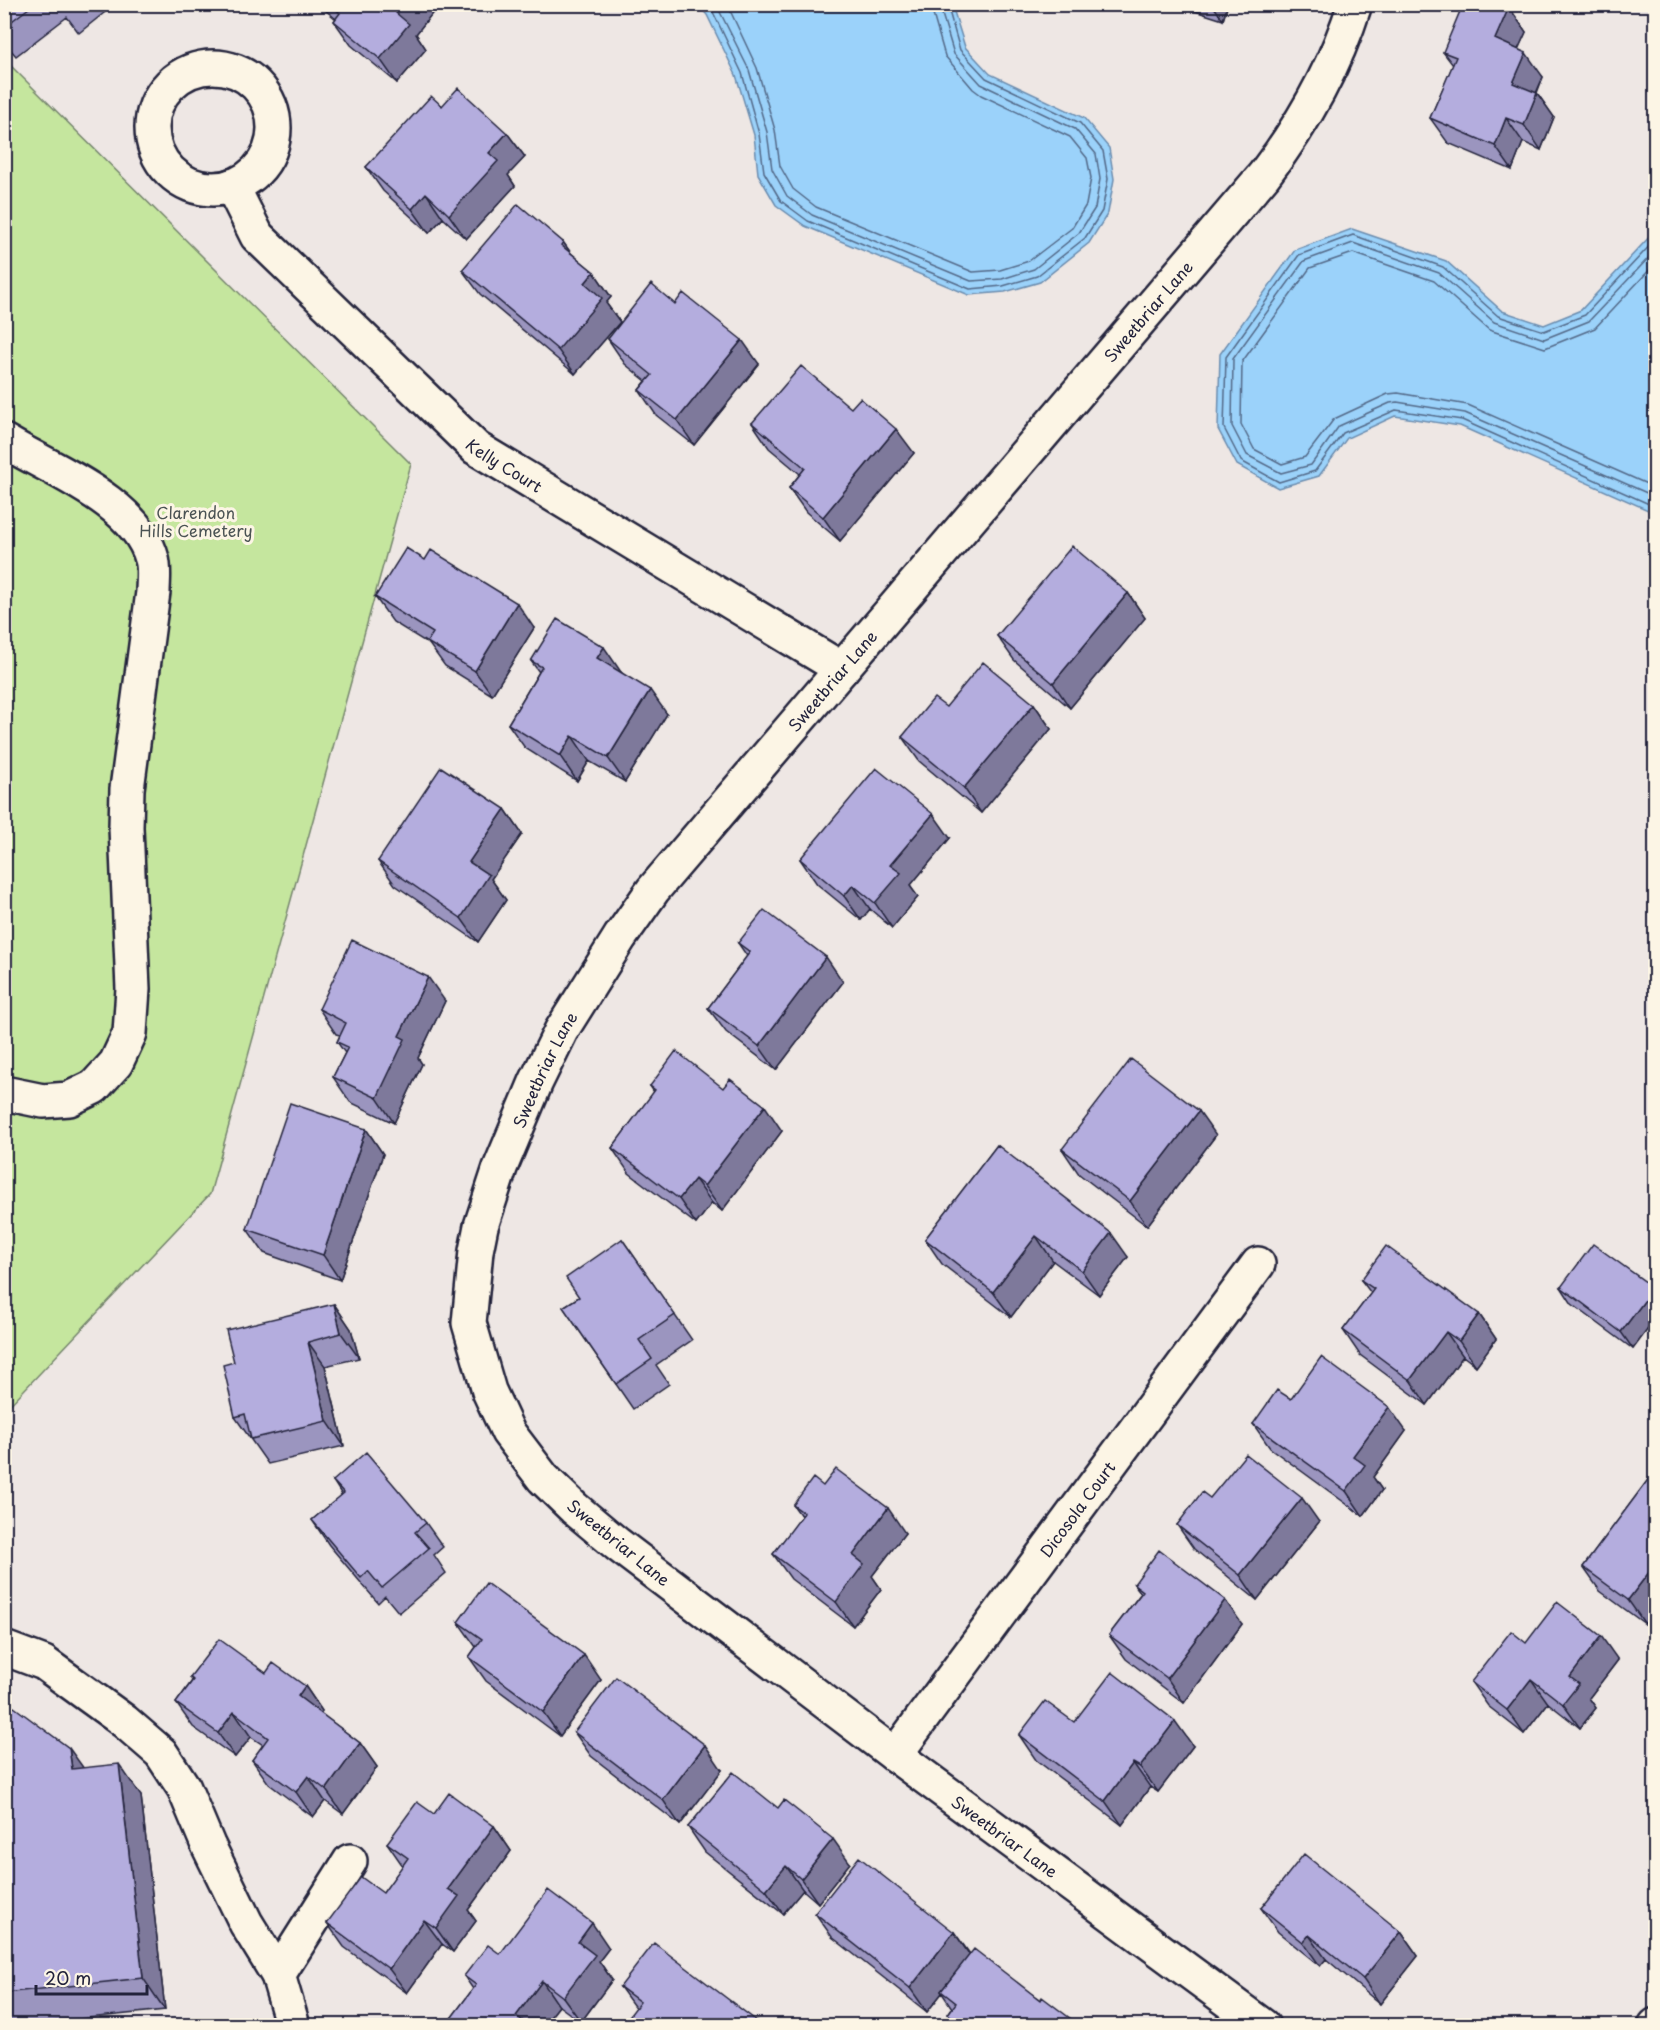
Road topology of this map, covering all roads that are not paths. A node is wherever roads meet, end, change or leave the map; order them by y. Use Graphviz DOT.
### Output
graph roads {
  1 [pos="1355,4"];
  2 [pos="232,186"];
  3 [pos="4,441"];
  4 [pos="842,669"];
  5 [pos="4,1093"];
  6 [pos="1258,1264"];
  7 [pos="4,1648"];
  8 [pos="895,1755"];
  9 [pos="350,1861"];
  10 [pos="278,1975"];
  11 [pos="293,2025"];
  12 [pos="1263,2025"];
  1 -- 4 [label="street, Sweetbriar Lane"];
  2 -- 4 [label="street, Kelly Court"];
  3 -- 5 [label="street"];
  4 -- 8 [label="street, Sweetbriar Lane"];
  6 -- 8 [label="street, Dicosola Court"];
  7 -- 10 [label="street"];
  8 -- 12 [label="street, Sweetbriar Lane"];
  9 -- 10 [label="street"];
  10 -- 11 [label="street"];
}
